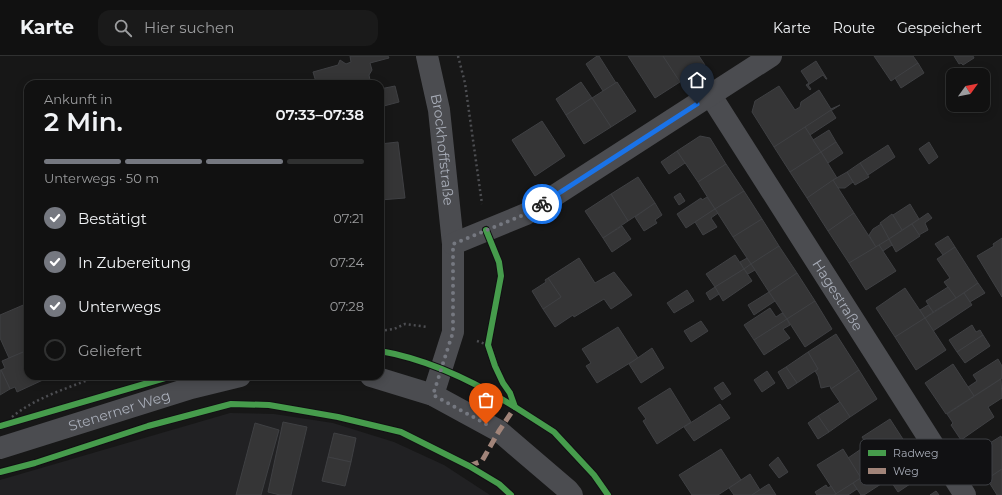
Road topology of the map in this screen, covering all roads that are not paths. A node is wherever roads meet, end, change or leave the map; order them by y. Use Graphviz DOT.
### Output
graph roads {
  1 [pos="428,56"];
  2 [pos="771,56"];
  3 [pos="710,96"];
  4 [pos="453,244"];
  5 [pos="224,380"];
  6 [pos="384,380"];
  7 [pos="433,395"];
  8 [pos="929,439"];
  9 [pos="0,448"];
  10 [pos="959,485"];
  11 [pos="572,495"];
  12 [pos="965,495"];
  1 -- 4 [label="street, Brockhoffstraße"];
  2 -- 3 [label="street"];
  3 -- 4 [label="street"];
  3 -- 8 [label="street, Hagestraße"];
  4 -- 7 [label="street"];
  5 -- 9 [label="street, Stenerner Weg"];
  6 -- 7 [label="street"];
  7 -- 11 [label="street"];
  10 -- 12 [label="street, Hagestraße"];
}
